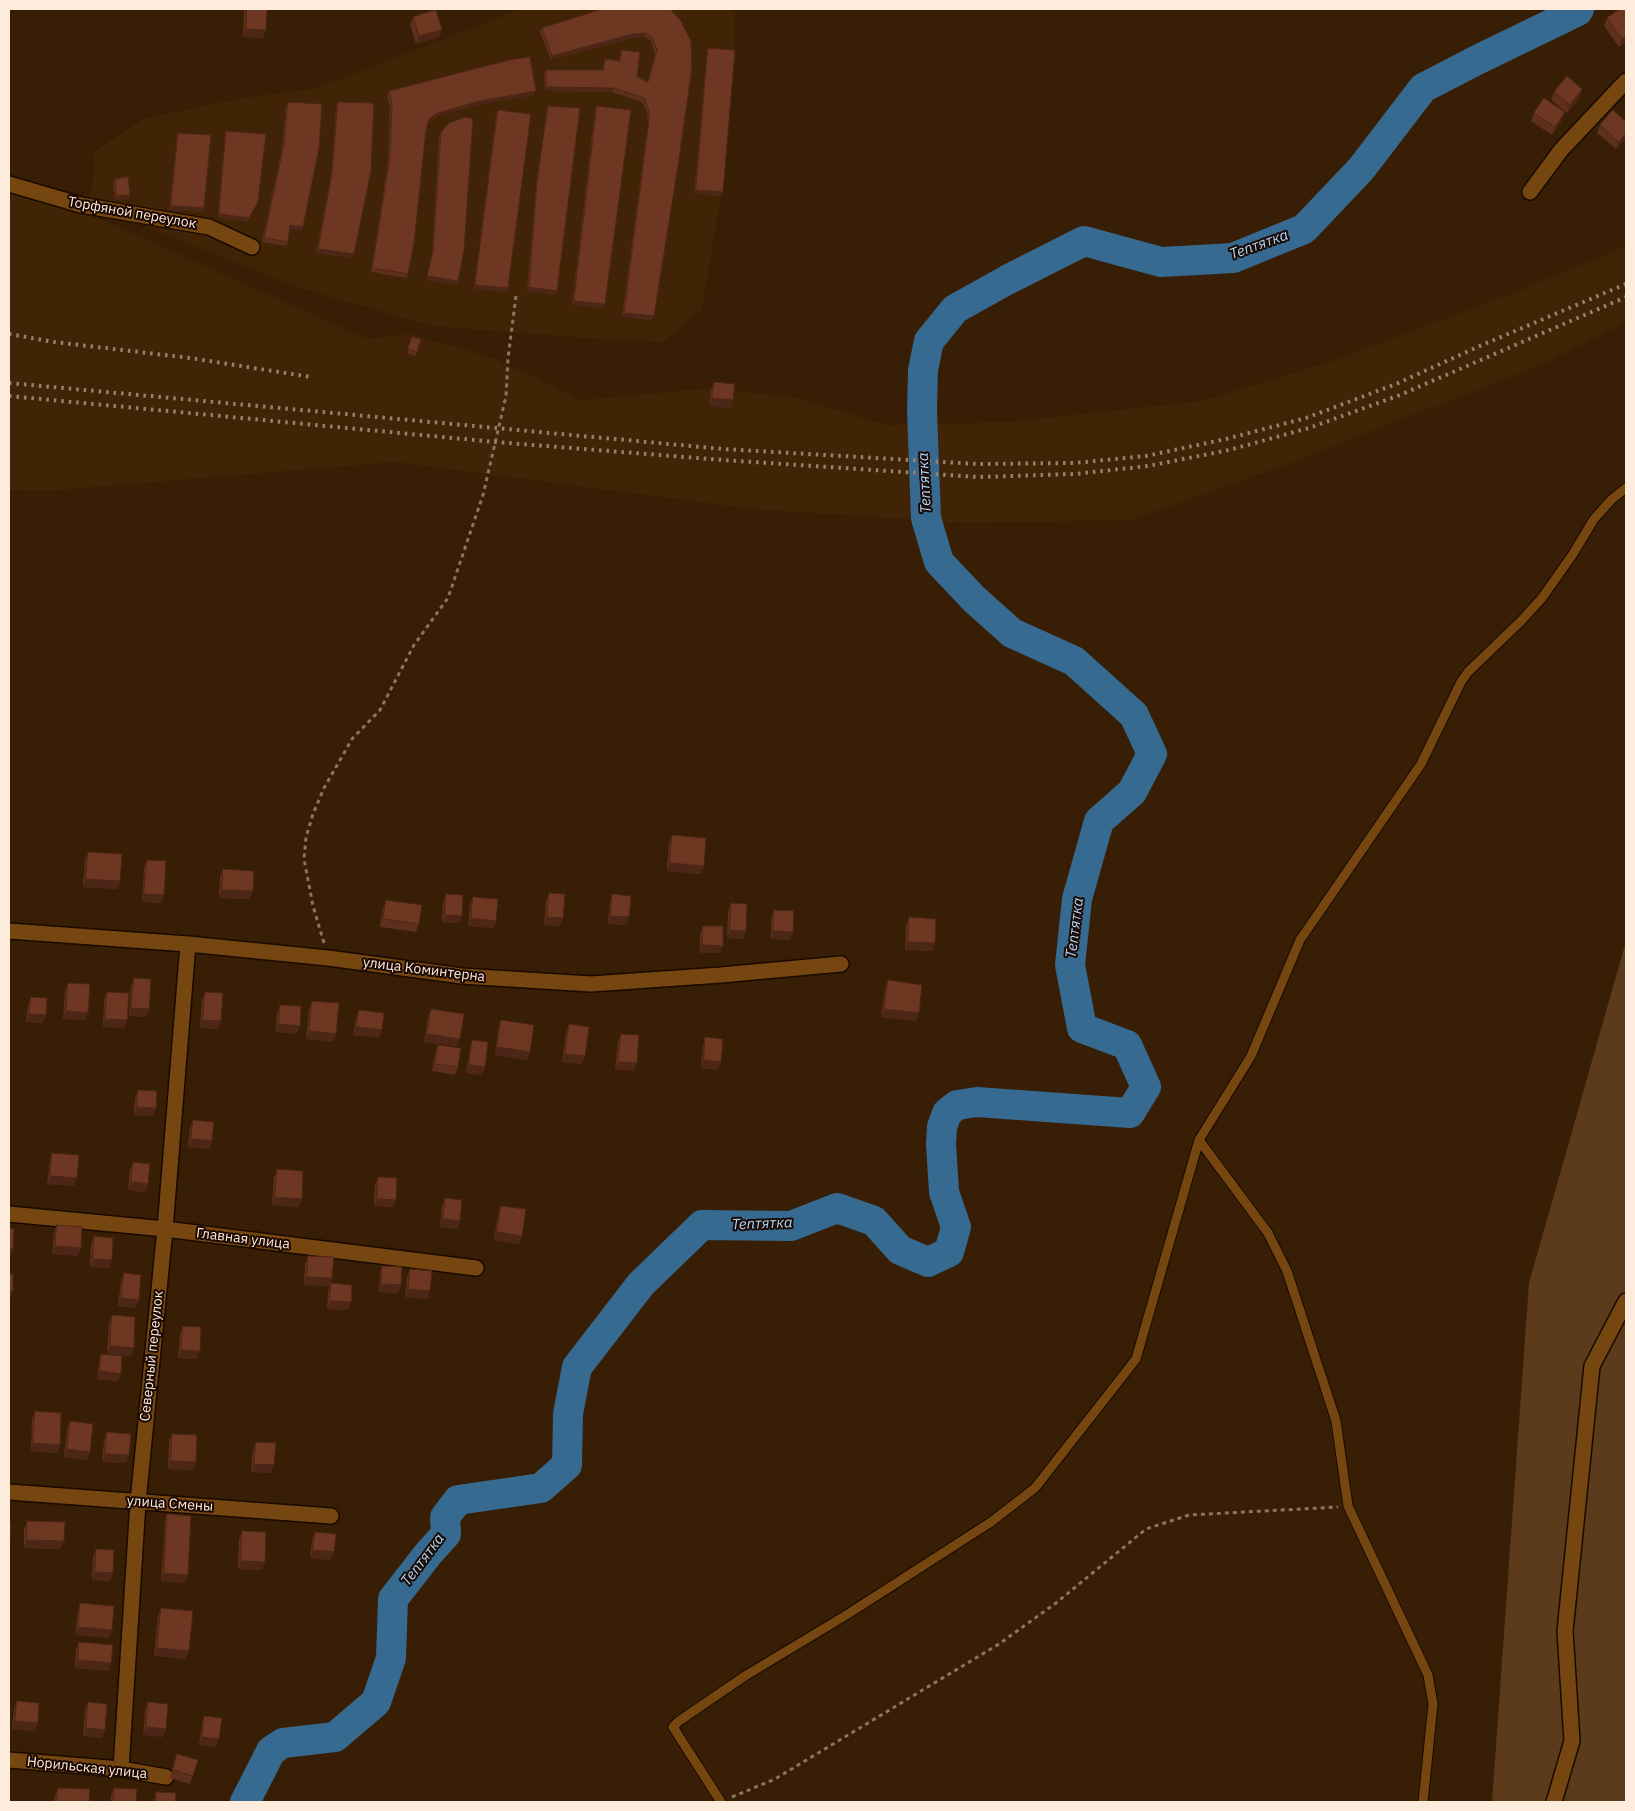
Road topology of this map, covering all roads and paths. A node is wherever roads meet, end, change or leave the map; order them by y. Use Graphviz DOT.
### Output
graph roads {
  1 [pos="1626,81"];
  2 [pos="9,184"];
  3 [pos="1530,192"];
  4 [pos="252,248"];
  5 [pos="516,296"];
  6 [pos="1626,488"];
  7 [pos="9,931"];
  8 [pos="188,944"];
  9 [pos="328,958"];
  10 [pos="840,964"];
  11 [pos="1199,1140"];
  12 [pos="9,1214"];
  13 [pos="165,1229"];
  14 [pos="476,1268"];
  15 [pos="1626,1301"];
  16 [pos="9,1492"];
  17 [pos="138,1502"];
  18 [pos="1348,1506"];
  19 [pos="331,1516"];
  20 [pos="9,1760"];
  21 [pos="121,1769"];
  22 [pos="166,1777"];
  23 [pos="720,1802"];
  24 [pos="1423,1802"];
  25 [pos="1554,1802"];
  1 -- 3 [label="street"];
  2 -- 4 [label="street, Торфяной переулок"];
  5 -- 9 [label="path"];
  6 -- 11 [label="lane"];
  7 -- 8 [label="street, улица Коминтерна"];
  8 -- 9 [label="street, улица Коминтерна"];
  8 -- 13 [label="street, Северный переулок"];
  9 -- 10 [label="street, улица Коминтерна"];
  11 -- 18 [label="lane"];
  11 -- 23 [label="lane"];
  12 -- 13 [label="street, Главная улица"];
  13 -- 14 [label="street, Главная улица"];
  13 -- 17 [label="street, Северный переулок"];
  15 -- 25 [label="street"];
  16 -- 17 [label="street, улица Смены"];
  17 -- 19 [label="street, улица Смены"];
  17 -- 21 [label="street, Северный переулок"];
  18 -- 23 [label="path"];
  18 -- 24 [label="lane"];
  20 -- 21 [label="street, Норильская улица"];
  21 -- 22 [label="street, Норильская улица"];
}
